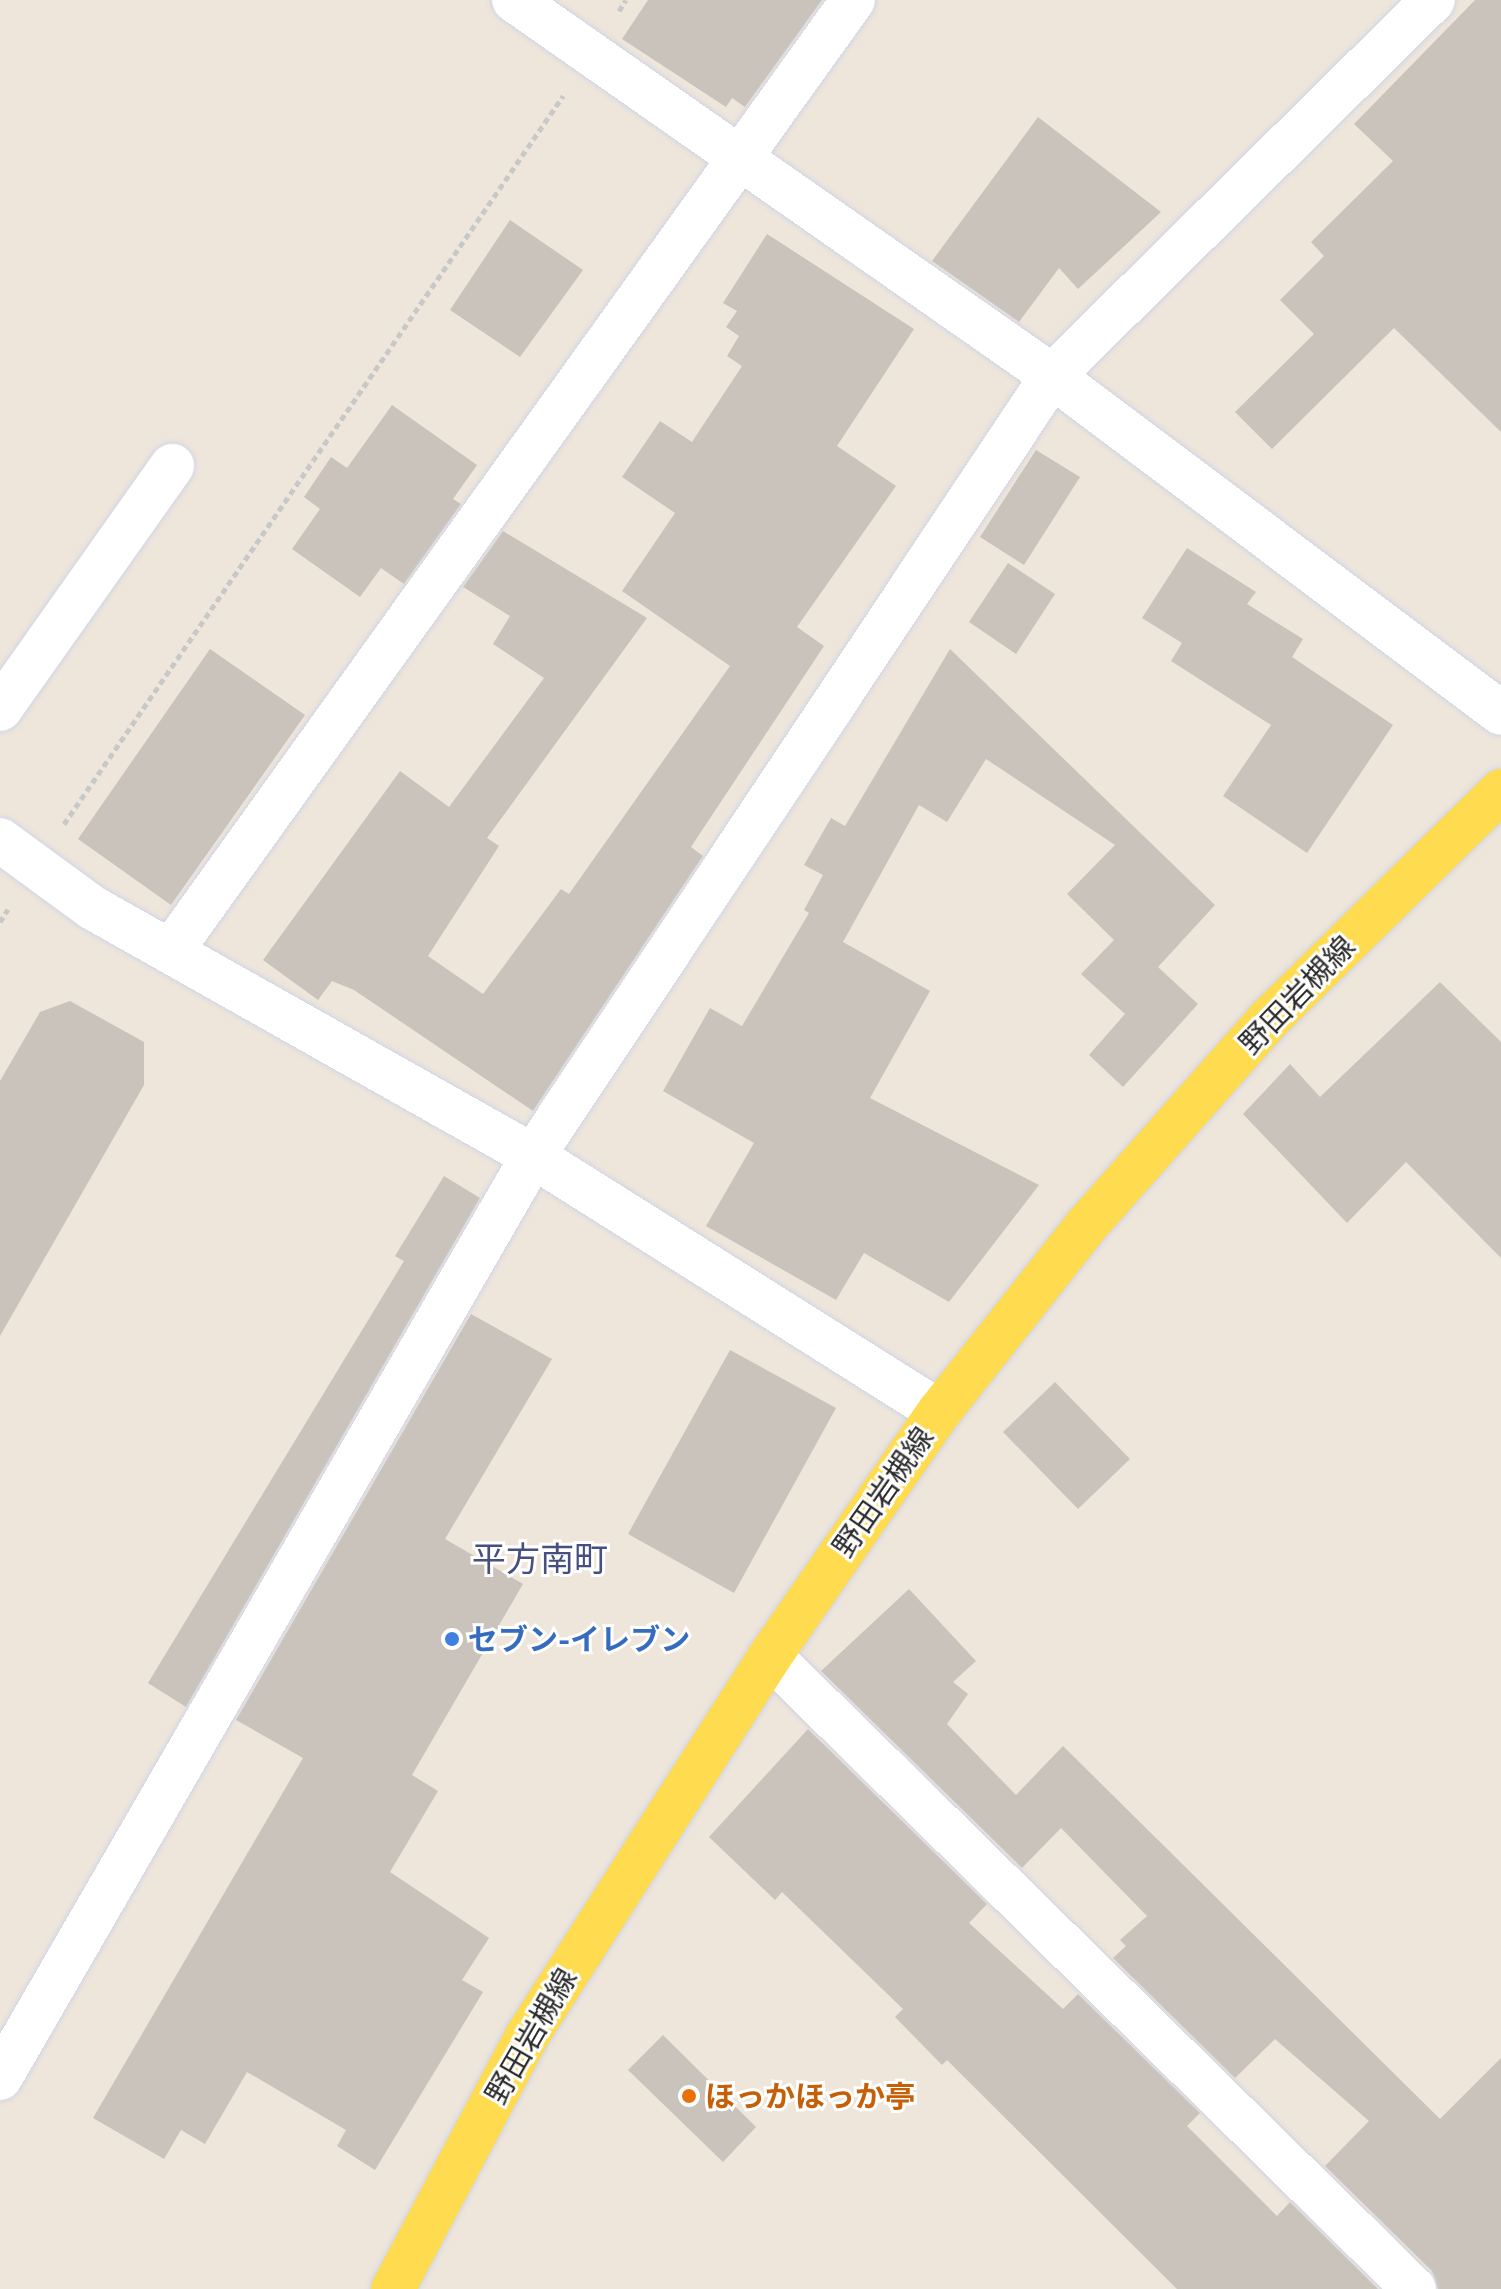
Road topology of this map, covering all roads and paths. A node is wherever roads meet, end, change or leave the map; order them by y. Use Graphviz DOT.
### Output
graph roads {
  1 [pos="514,0"];
  2 [pos="626,0"];
  3 [pos="853,0"];
  4 [pos="1433,0"];
  5 [pos="590,55"];
  6 [pos="743,163"];
  7 [pos="1052,376"];
  8 [pos="172,466"];
  9 [pos="0,709"];
  10 [pos="1501,713"];
  11 [pos="1501,791"];
  12 [pos="0,840"];
  13 [pos="36,865"];
  14 [pos="0,922"];
  15 [pos="171,951"];
  16 [pos="533,1156"];
  17 [pos="939,1412"];
  18 [pos="770,1656"];
  19 [pos="10,2032"];
  20 [pos="0,2078"];
  21 [pos="393,2289"];
  22 [pos="1414,2289"];
  1 -- 5 [label="street"];
  2 -- 5 [label="path"];
  3 -- 6 [label="street"];
  4 -- 7 [label="street"];
  5 -- 6 [label="street"];
  5 -- 13 [label="path"];
  6 -- 7 [label="street"];
  6 -- 15 [label="street"];
  7 -- 10 [label="street"];
  7 -- 16 [label="street"];
  8 -- 9 [label="street"];
  11 -- 17 [label="main road, 野田岩槻線"];
  12 -- 13 [label="street"];
  13 -- 14 [label="path"];
  13 -- 15 [label="street"];
  15 -- 16 [label="street"];
  16 -- 17 [label="street"];
  16 -- 19 [label="street"];
  17 -- 18 [label="main road, 野田岩槻線"];
  18 -- 21 [label="main road, 野田岩槻線"];
  18 -- 22 [label="street"];
  19 -- 20 [label="street"];
}
